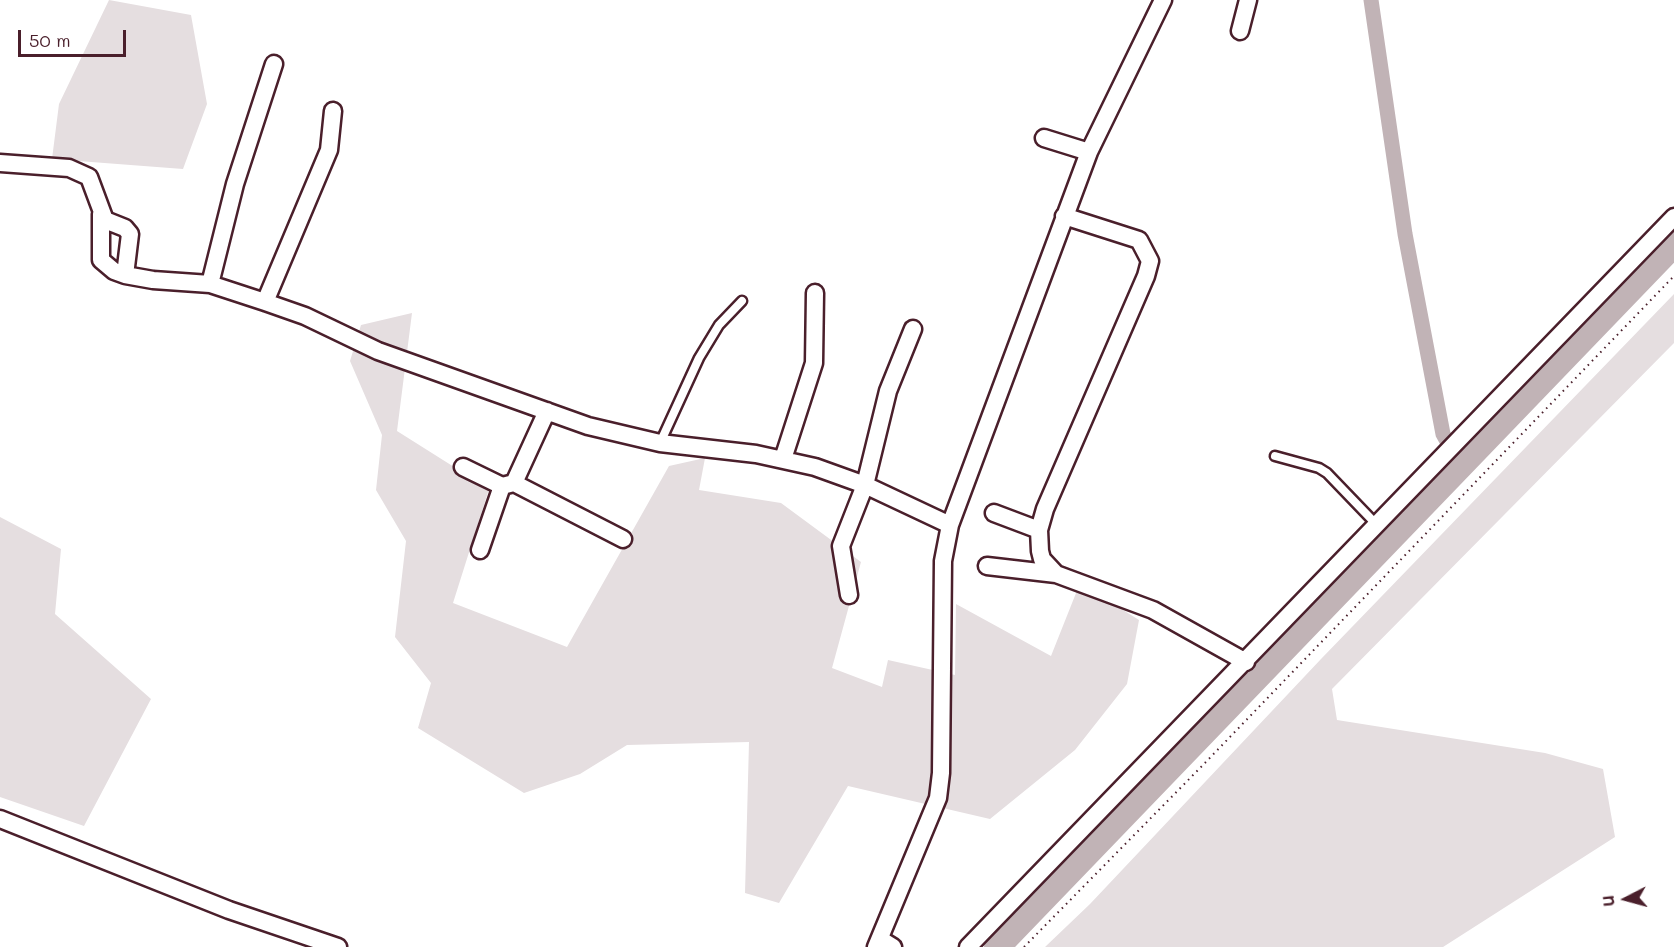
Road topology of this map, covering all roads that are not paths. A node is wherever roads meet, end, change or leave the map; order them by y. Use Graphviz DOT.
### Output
graph roads {
  1 [pos="1163,0"];
  2 [pos="1248,0"];
  3 [pos="1240,31"];
  4 [pos="274,64"];
  5 [pos="333,111"];
  6 [pos="1044,138"];
  7 [pos="1089,152"];
  8 [pos="0,163"];
  9 [pos="101,214"];
  10 [pos="1064,216"];
  11 [pos="1674,217"];
  12 [pos="125,274"];
  13 [pos="210,284"];
  14 [pos="815,293"];
  15 [pos="742,301"];
  16 [pos="265,302"];
  17 [pos="913,329"];
  18 [pos="547,411"];
  19 [pos="660,443"];
  20 [pos="1275,456"];
  21 [pos="783,459"];
  22 [pos="463,467"];
  23 [pos="508,484"];
  24 [pos="865,485"];
  25 [pos="994,513"];
  26 [pos="950,525"];
  27 [pos="1377,525"];
  28 [pos="1039,530"];
  29 [pos="623,539"];
  30 [pos="480,550"];
  31 [pos="987,566"];
  32 [pos="1056,574"];
  33 [pos="849,595"];
  34 [pos="1246,662"];
  35 [pos="0,819"];
  36 [pos="883,944"];
  37 [pos="338,947"];
  38 [pos="968,947"];
  1 -- 7 [label="street"];
  2 -- 3 [label="street"];
  4 -- 13 [label="street"];
  5 -- 16 [label="street"];
  6 -- 7 [label="street"];
  7 -- 10 [label="street"];
  8 -- 9 [label="street"];
  9 -- 12 [label="street"];
  9 -- 12 [label="street"];
  10 -- 26 [label="street"];
  10 -- 28 [label="street"];
  11 -- 27 [label="street"];
  12 -- 13 [label="street"];
  13 -- 16 [label="street"];
  14 -- 21 [label="street"];
  15 -- 19 [label="lane"];
  16 -- 18 [label="street"];
  17 -- 24 [label="street"];
  18 -- 19 [label="street"];
  18 -- 23 [label="street"];
  19 -- 21 [label="street"];
  20 -- 27 [label="lane"];
  21 -- 24 [label="street"];
  22 -- 23 [label="street"];
  23 -- 29 [label="street"];
  23 -- 30 [label="street"];
  24 -- 26 [label="street"];
  24 -- 33 [label="street"];
  25 -- 28 [label="street"];
  26 -- 36 [label="street"];
  27 -- 34 [label="street"];
  28 -- 32 [label="street"];
  31 -- 32 [label="street"];
  32 -- 34 [label="street"];
  34 -- 38 [label="street"];
  35 -- 37 [label="street"];
}
